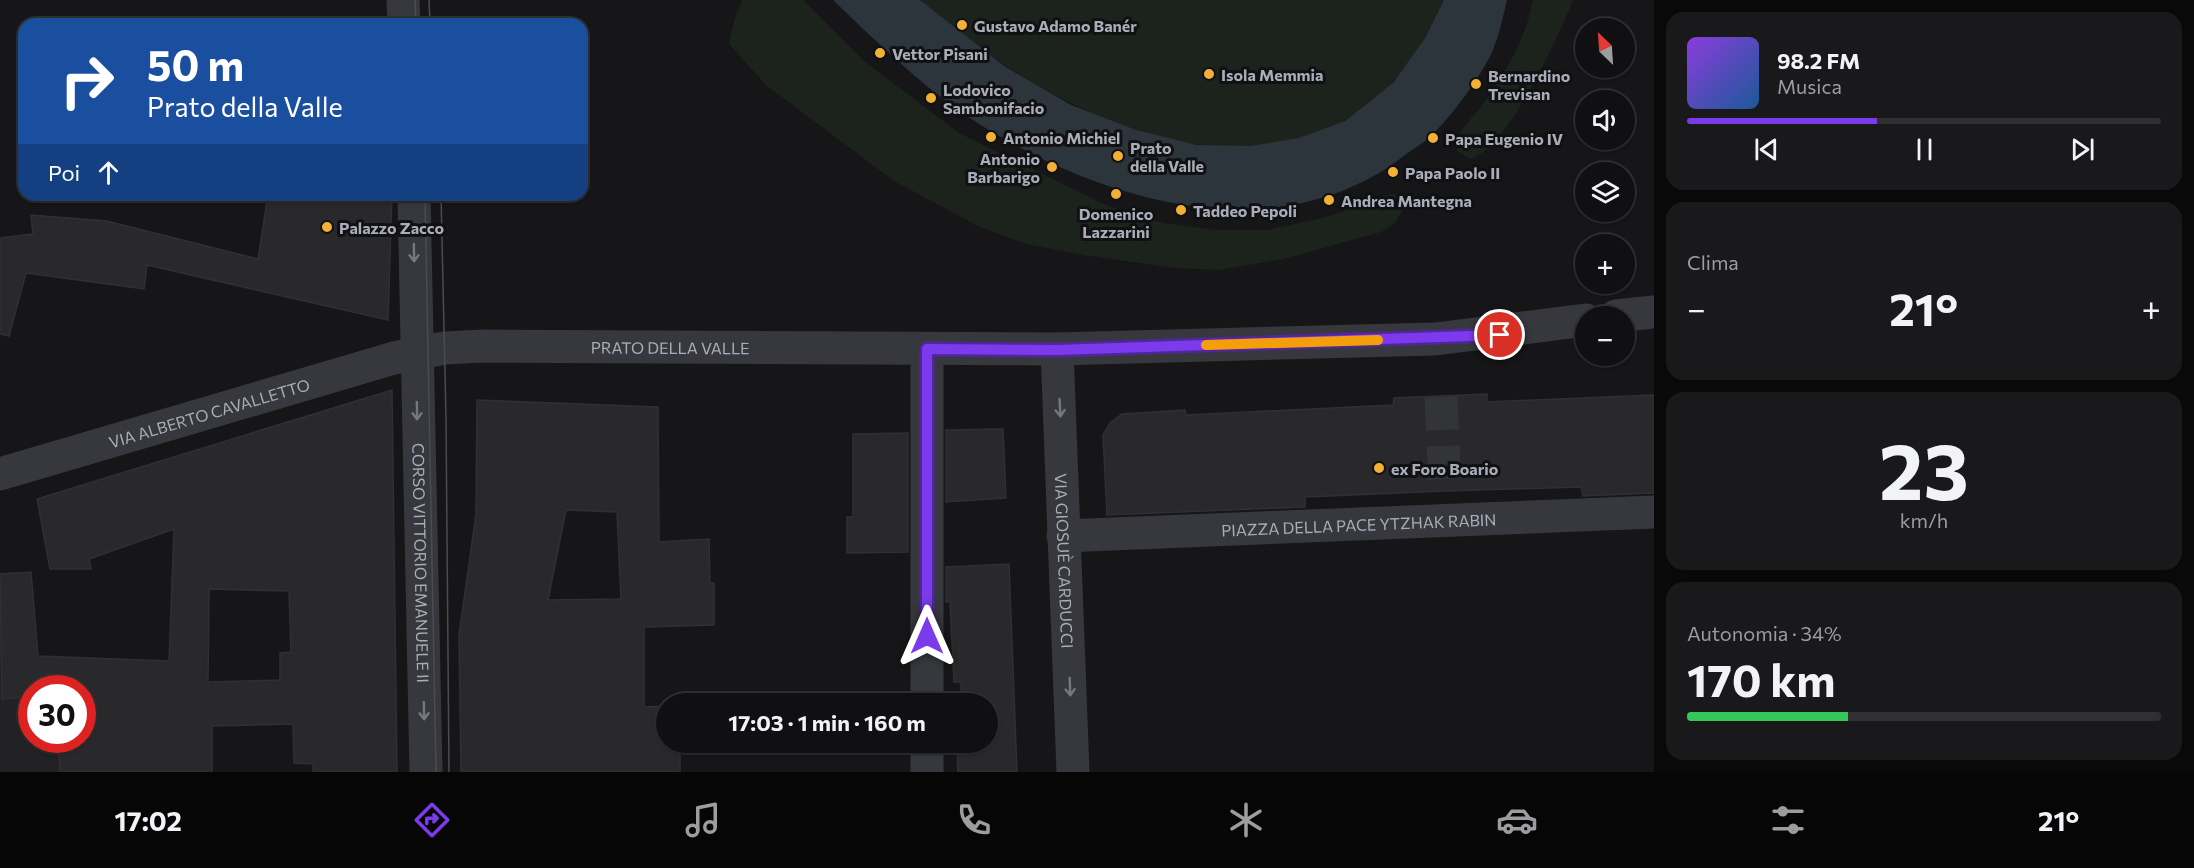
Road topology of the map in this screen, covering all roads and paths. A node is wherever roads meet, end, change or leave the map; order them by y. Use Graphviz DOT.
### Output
graph roads {
  1 [pos="403,0"];
  2 [pos="404,18"];
  3 [pos="414,201"];
  4 [pos="1654,312"];
  5 [pos="1635,314"];
  6 [pos="1575,321"];
  7 [pos="1654,326"];
  8 [pos="1635,327"];
  9 [pos="1575,331"];
  10 [pos="1435,339"];
  11 [pos="927,349"];
  12 [pos="1057,350"];
  13 [pos="416,353"];
  14 [pos="0,474"];
  15 [pos="1654,512"];
  16 [pos="1063,536"];
  17 [pos="927,693"];
  18 [pos="927,753"];
  19 [pos="426,772"];
  20 [pos="927,772"];
  21 [pos="1073,772"];
  1 -- 2 [label="street"];
  3 -- 13 [label="street, one-way"];
  4 -- 5 [label="street"];
  6 -- 10 [label="street, PRATO DELLA VALLE"];
  7 -- 8 [label="street"];
  9 -- 10 [label="street"];
  10 -- 12 [label="street, PRATO DELLA VALLE"];
  11 -- 12 [label="street, PRATO DELLA VALLE"];
  11 -- 13 [label="street, PRATO DELLA VALLE"];
  11 -- 17 [label="street"];
  12 -- 16 [label="street, VIA GIOSUÈ CARDUCCI, one-way"];
  13 -- 14 [label="street, VIA ALBERTO CAVALLETTO"];
  13 -- 19 [label="street, CORSO VITTORIO EMANUELE II, one-way"];
  15 -- 16 [label="street, PIAZZA DELLA PACE YTZHAK RABIN"];
  16 -- 21 [label="street, VIA GIOSUÈ CARDUCCI, one-way"];
  18 -- 20 [label="street"];
}
